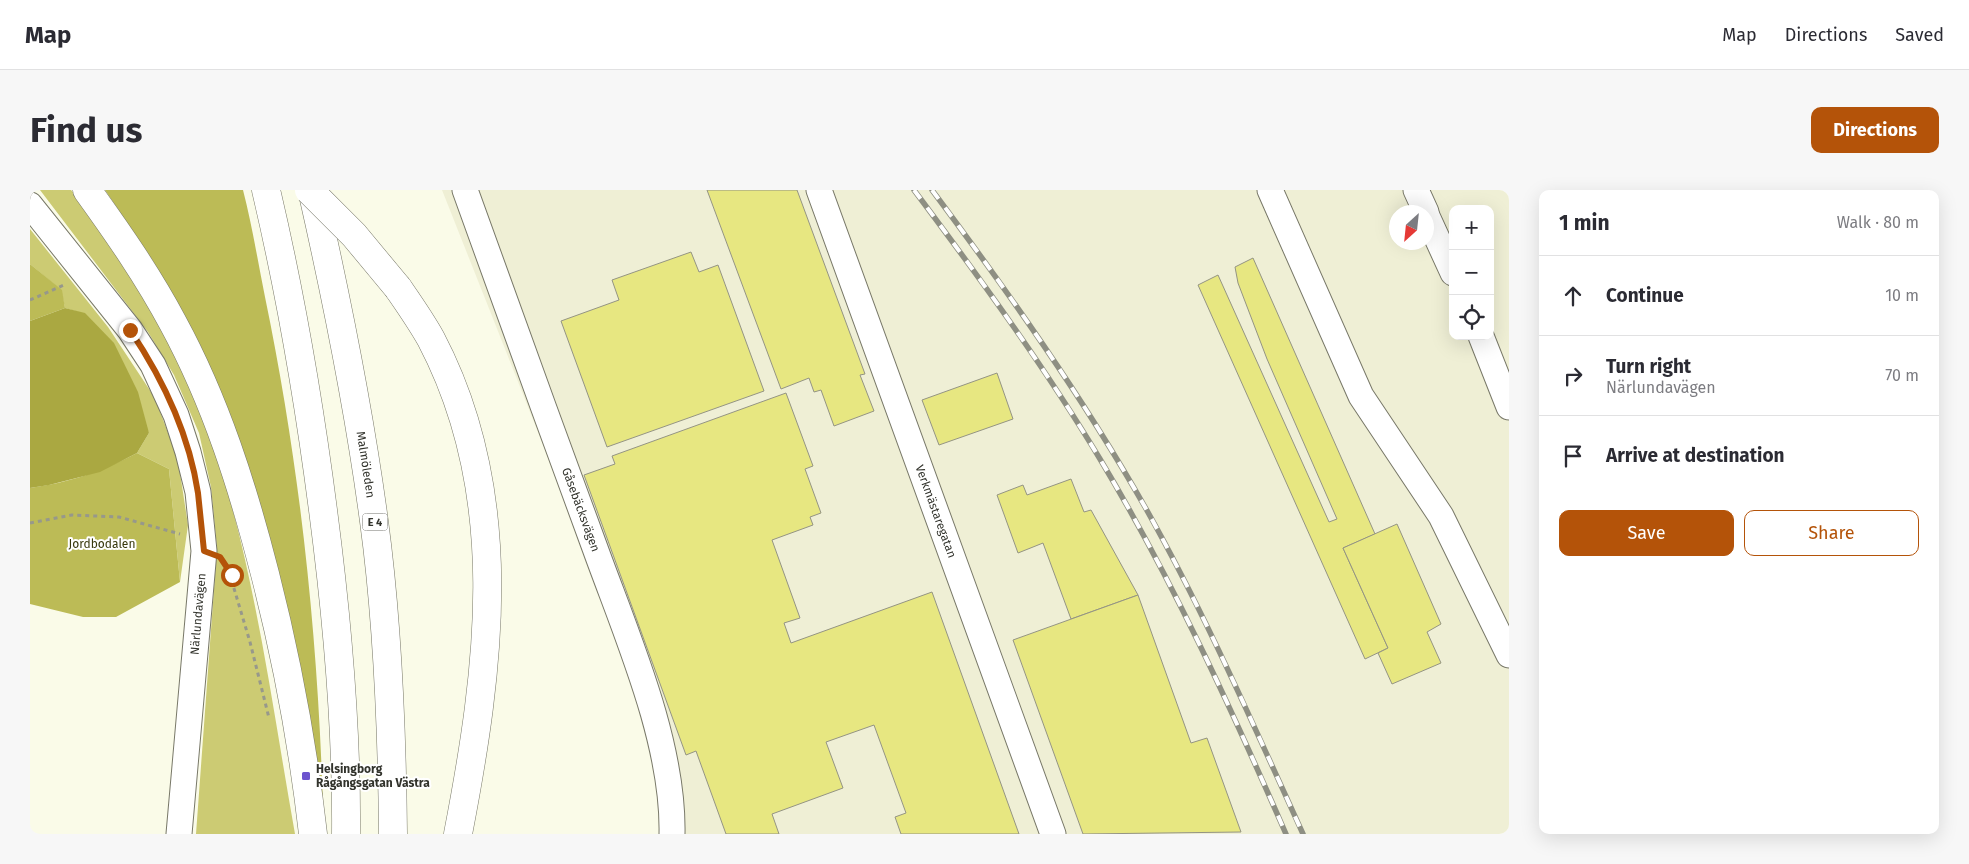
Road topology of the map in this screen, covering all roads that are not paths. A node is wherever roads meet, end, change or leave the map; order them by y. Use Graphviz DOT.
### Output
graph roads {
  1 [pos="87,190"];
  2 [pos="266,190"];
  3 [pos="310,190"];
  4 [pos="465,190"];
  5 [pos="819,190"];
  6 [pos="1270,190"];
  7 [pos="1416,190"];
  8 [pos="30,205"];
  9 [pos="1423,205"];
  10 [pos="1434,231"];
  11 [pos="1449,264"];
  12 [pos="1483,340"];
  13 [pos="1509,407"];
  14 [pos="1509,655"];
  15 [pos="179,834"];
  16 [pos="313,834"];
  17 [pos="346,834"];
  18 [pos="393,834"];
  19 [pos="458,834"];
  20 [pos="672,834"];
  21 [pos="1053,834"];
  1 -- 16 [label="highway"];
  2 -- 17 [label="highway"];
  3 -- 18 [label="highway, Malmöleden / E 4"];
  3 -- 19 [label="highway, bridge"];
  4 -- 20 [label="street, Gåsebäcksvägen"];
  5 -- 21 [label="street, Verkmästaregatan"];
  6 -- 14 [label="street"];
  7 -- 9 [label="street"];
  8 -- 15 [label="street, Närlundavägen"];
  10 -- 11 [label="street"];
  12 -- 13 [label="street"];
}
